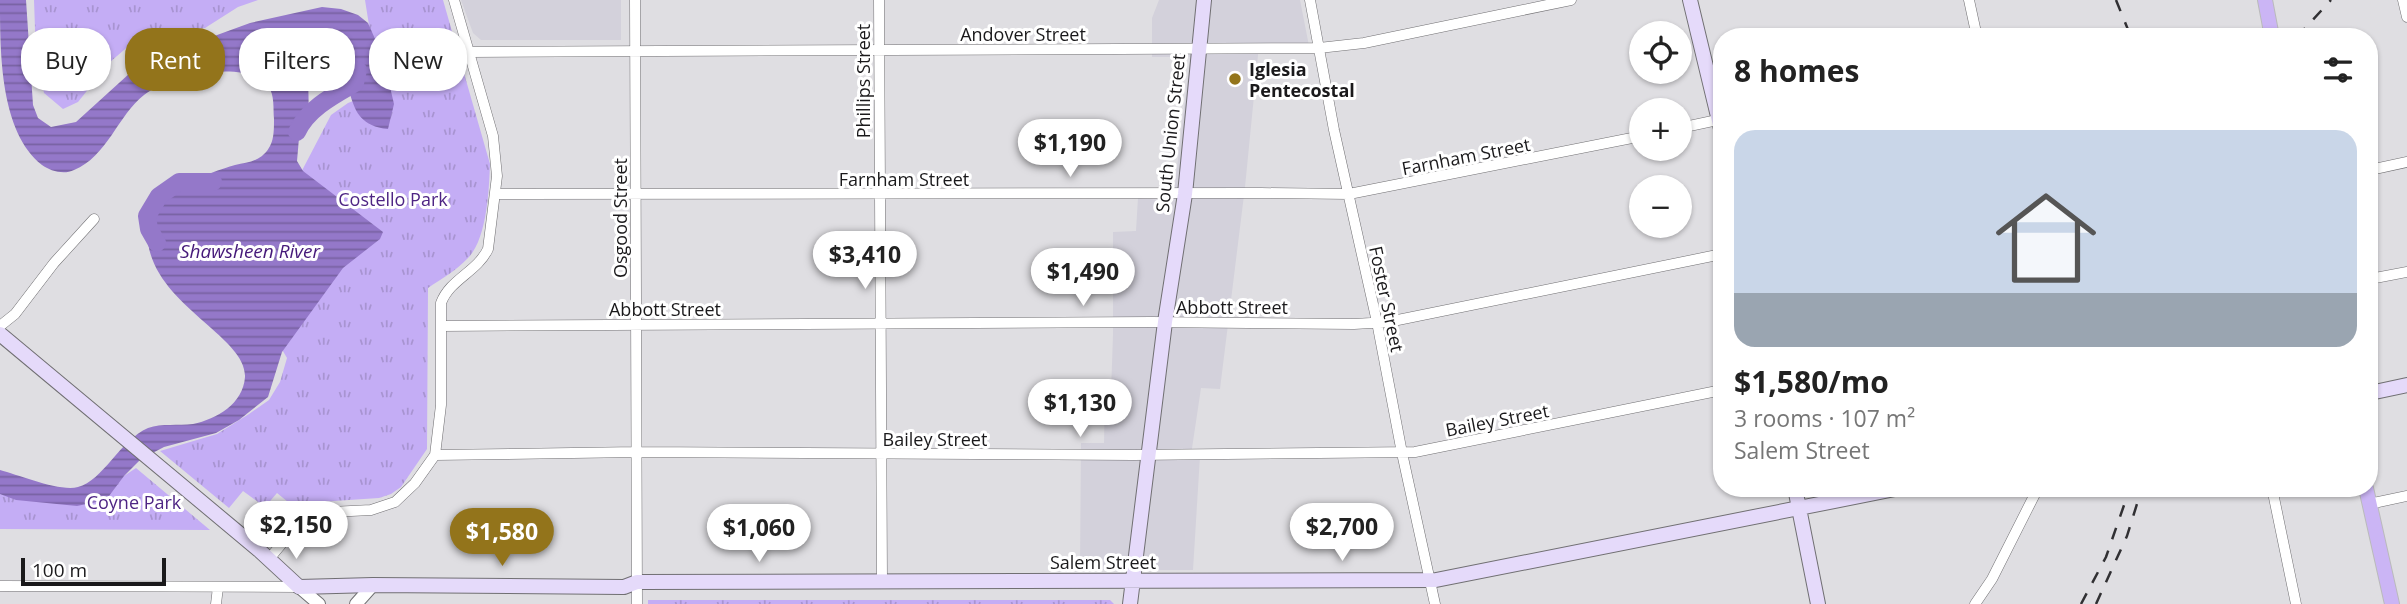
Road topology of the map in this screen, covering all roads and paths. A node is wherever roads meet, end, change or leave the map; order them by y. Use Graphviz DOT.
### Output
graph roads {
  1 [pos="454,0"];
  2 [pos="635,0"];
  3 [pos="879,0"];
  4 [pos="1204,0"];
  5 [pos="1310,0"];
  6 [pos="1571,0"];
  7 [pos="1690,0"];
  8 [pos="1969,0"];
  9 [pos="2265,0"];
  10 [pos="2403,0"];
  11 [pos="2407,17"];
  12 [pos="1974,28"];
  13 [pos="2270,28"];
  14 [pos="1319,48"];
  15 [pos="879,49"];
  16 [pos="635,50"];
  17 [pos="1198,50"];
  18 [pos="470,52"];
  19 [pos="1713,92"];
  20 [pos="1713,125"];
  21 [pos="1692,127"];
  22 [pos="1629,139"];
  23 [pos="2407,162"];
  24 [pos="2378,168"];
  25 [pos="635,193"];
  26 [pos="496,194"];
  27 [pos="880,194"];
  28 [pos="1185,194"];
  29 [pos="1349,194"];
  30 [pos="94,219"];
  31 [pos="1713,256"];
  32 [pos="2407,271"];
  33 [pos="2378,277"];
  34 [pos="1377,322"];
  35 [pos="1165,323"];
  36 [pos="636,324"];
  37 [pos="880,324"];
  38 [pos="0,326"];
  39 [pos="441,326"];
  40 [pos="0,334"];
  41 [pos="2407,385"];
  42 [pos="2378,391"];
  43 [pos="1713,392"];
  44 [pos="637,452"];
  45 [pos="1402,453"];
  46 [pos="881,454"];
  47 [pos="435,455"];
  48 [pos="1148,455"];
  49 [pos="2407,496"];
  50 [pos="1797,497"];
  51 [pos="1855,497"];
  52 [pos="2033,497"];
  53 [pos="2274,497"];
  54 [pos="2368,497"];
  55 [pos="2369,504"];
  56 [pos="1799,508"];
  57 [pos="269,559"];
  58 [pos="1430,580"];
  59 [pos="1133,581"];
  60 [pos="637,582"];
  61 [pos="881,582"];
  62 [pos="373,585"];
  63 [pos="0,586"];
  64 [pos="218,587"];
  65 [pos="299,587"];
  66 [pos="216,604"];
  67 [pos="319,604"];
  68 [pos="356,604"];
  69 [pos="637,604"];
  70 [pos="1130,604"];
  71 [pos="1435,604"];
  72 [pos="1818,604"];
  73 [pos="1975,604"];
  74 [pos="2296,604"];
  75 [pos="2392,604"];
  1 -- 18 [label="street"];
  2 -- 16 [label="street, Osgood Street"];
  3 -- 15 [label="street, Phillips Street"];
  4 -- 17 [label="main road, South Union Street"];
  5 -- 14 [label="street, Foster Street"];
  6 -- 14 [label="street, Andover Street"];
  7 -- 19 [label="main road"];
  8 -- 12 [label="street"];
  9 -- 13 [label="main road"];
  10 -- 11 [label="street"];
  14 -- 17 [label="street, Andover Street"];
  14 -- 29 [label="street, Foster Street"];
  15 -- 16 [label="street, Andover Street"];
  15 -- 17 [label="street, Andover Street"];
  15 -- 27 [label="street, Phillips Street"];
  16 -- 18 [label="street, Andover Street"];
  16 -- 25 [label="street, Osgood Street"];
  17 -- 28 [label="main road, South Union Street"];
  18 -- 26 [label="street"];
  20 -- 21 [label="street"];
  22 -- 29 [label="street, Farnham Street"];
  23 -- 24 [label="street"];
  25 -- 26 [label="street, Farnham Street"];
  25 -- 27 [label="street, Farnham Street"];
  25 -- 36 [label="street, Osgood Street"];
  26 -- 39 [label="street"];
  27 -- 28 [label="street, Farnham Street"];
  27 -- 37 [label="street, Phillips Street"];
  28 -- 29 [label="street, Farnham Street"];
  28 -- 35 [label="main road, South Union Street"];
  29 -- 34 [label="street, Foster Street"];
  30 -- 38 [label="street"];
  31 -- 34 [label="street, Abbott Street"];
  32 -- 33 [label="street"];
  34 -- 35 [label="street, Abbott Street"];
  34 -- 45 [label="street, Foster Street"];
  35 -- 37 [label="street, Abbott Street"];
  35 -- 48 [label="main road, South Union Street"];
  36 -- 37 [label="street, Abbott Street"];
  36 -- 39 [label="street, Abbott Street"];
  36 -- 44 [label="street, Osgood Street"];
  37 -- 46 [label="street, Phillips Street"];
  39 -- 47 [label="street"];
  40 -- 57 [label="main road"];
  41 -- 42 [label="main road"];
  43 -- 45 [label="street, Bailey Street"];
  44 -- 46 [label="street, Bailey Street"];
  44 -- 47 [label="street, Bailey Street"];
  44 -- 60 [label="street, Osgood Street"];
  45 -- 48 [label="street, Bailey Street"];
  45 -- 58 [label="street, Foster Street"];
  46 -- 48 [label="street, Bailey Street"];
  46 -- 61 [label="street, Phillips Street"];
  47 -- 57 [label="street"];
  48 -- 59 [label="main road, South Union Street"];
  49 -- 55 [label="street"];
  50 -- 56 [label="main road"];
  51 -- 56 [label="main road, Salem Street"];
  52 -- 73 [label="street"];
  53 -- 74 [label="street"];
  54 -- 55 [label="main road"];
  55 -- 75 [label="main road"];
  56 -- 58 [label="main road, Salem Street"];
  56 -- 72 [label="main road"];
  57 -- 65 [label="main road"];
  58 -- 59 [label="main road, Salem Street"];
  58 -- 71 [label="street, Foster Street"];
  59 -- 61 [label="main road, Salem Street"];
  59 -- 70 [label="main road, South Union Street"];
  60 -- 61 [label="main road, Salem Street"];
  60 -- 62 [label="main road, Salem Street"];
  60 -- 69 [label="street, Osgood Street"];
  62 -- 65 [label="main road, Salem Street"];
  62 -- 68 [label="street"];
  63 -- 64 [label="street"];
  64 -- 65 [label="street"];
  64 -- 66 [label="street"];
  65 -- 67 [label="street"];
}
